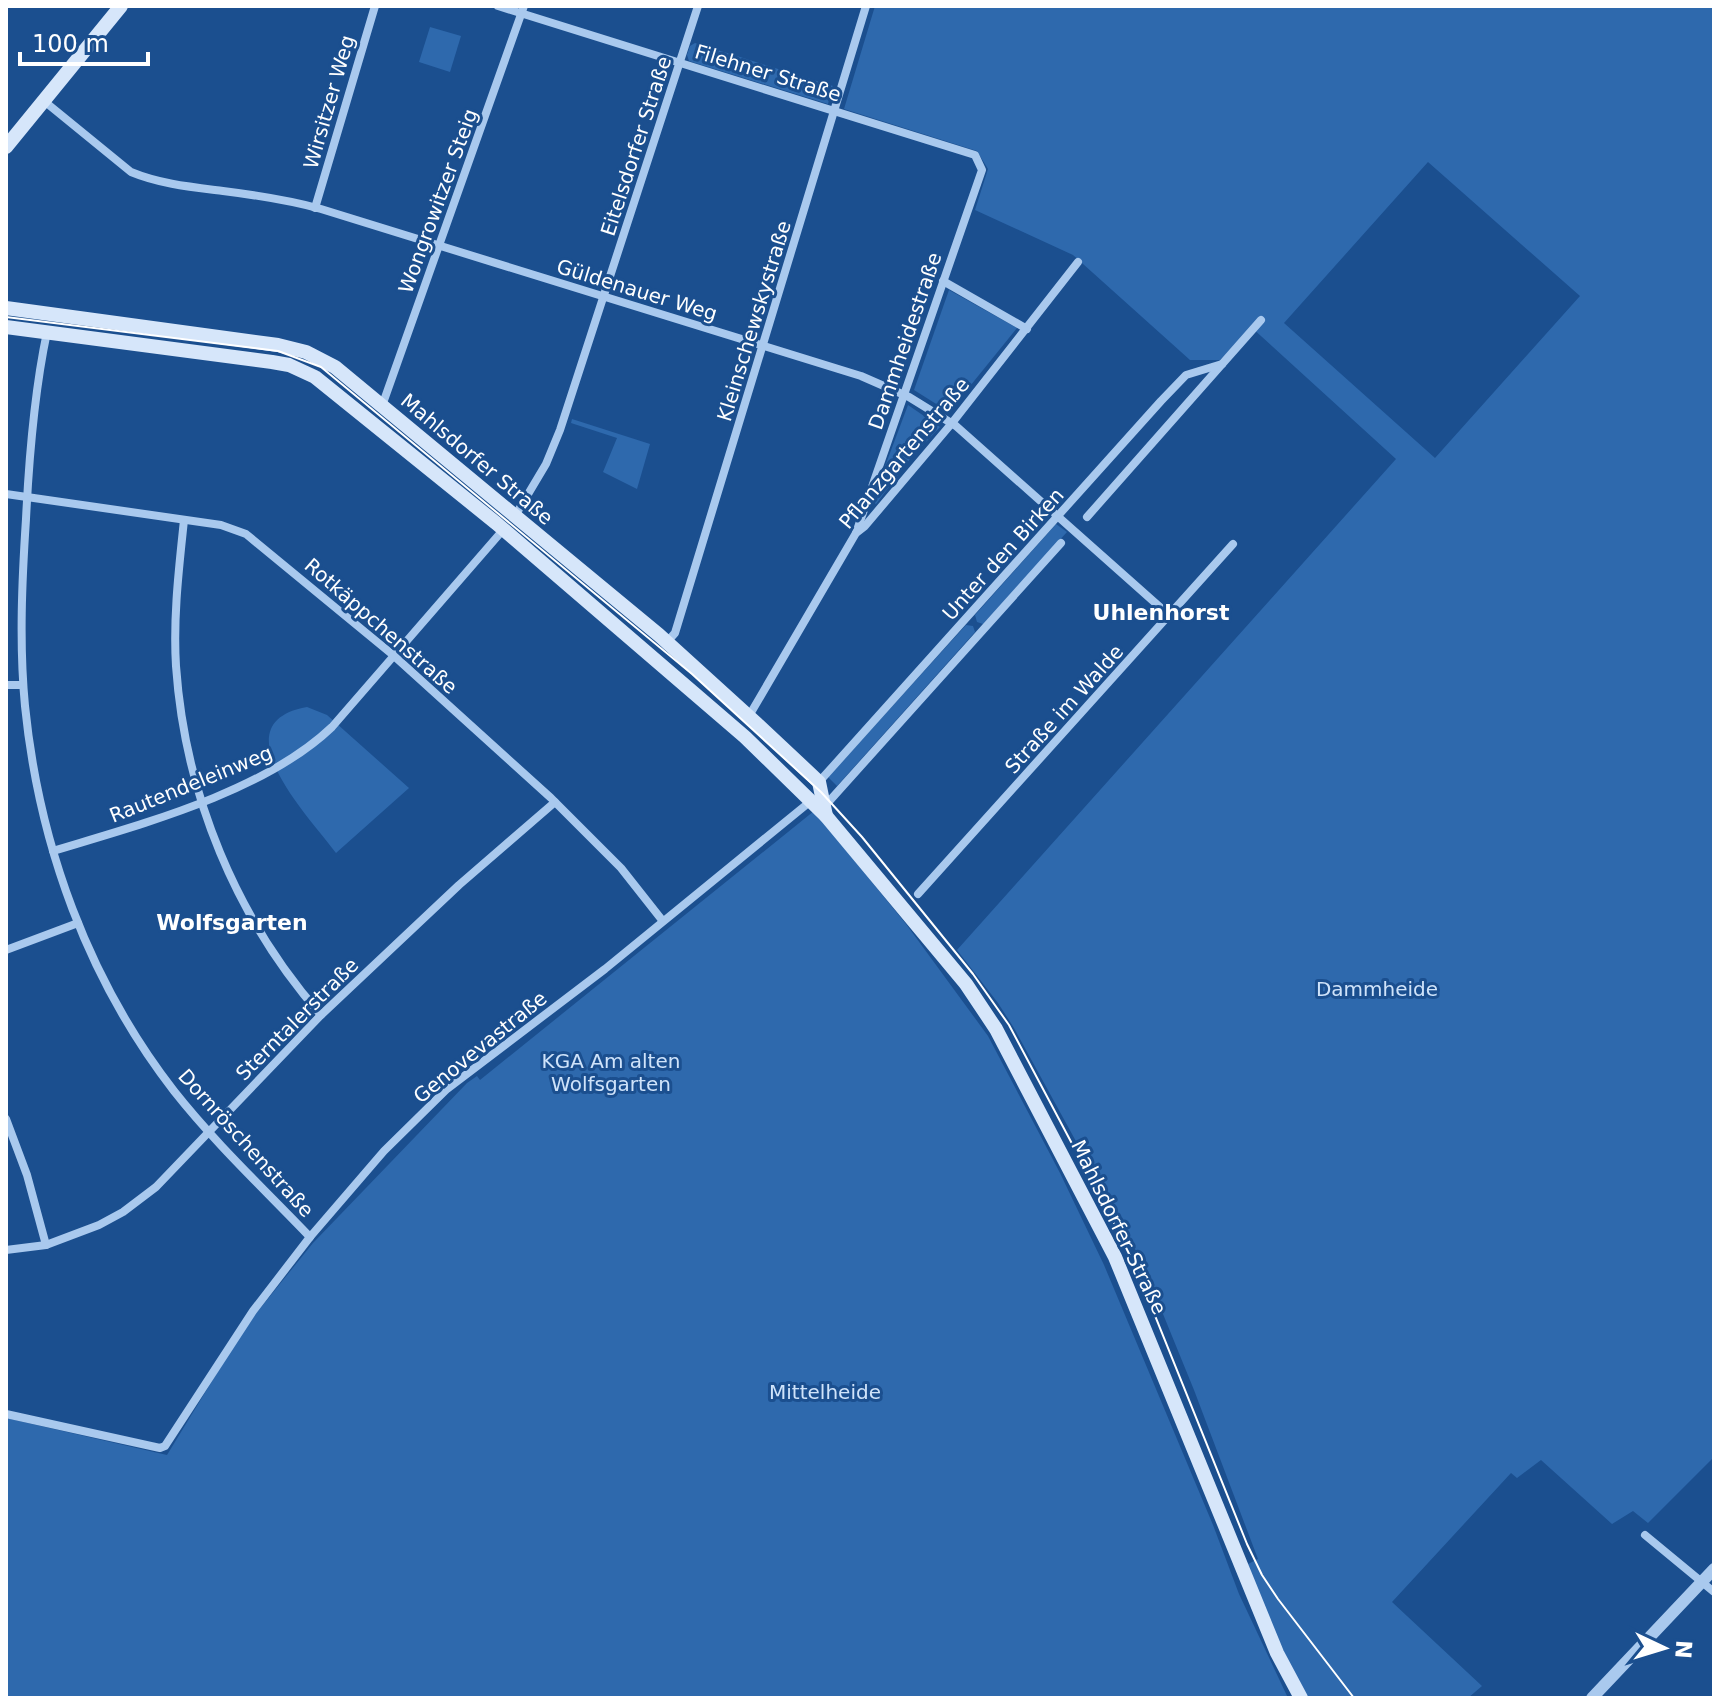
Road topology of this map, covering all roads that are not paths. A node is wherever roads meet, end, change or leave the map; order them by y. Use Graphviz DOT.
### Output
graph roads {
  1 [pos="121,6"];
  2 [pos="375,6"];
  3 [pos="498,6"];
  4 [pos="698,6"];
  5 [pos="866,6"];
  6 [pos="523,10"];
  7 [pos="681,63"];
  8 [pos="44,101"];
  9 [pos="834,110"];
  10 [pos="6,147"];
  11 [pos="980,160"];
  12 [pos="315,208"];
  13 [pos="438,245"];
  14 [pos="1078,262"];
  15 [pos="943,281"];
  16 [pos="604,297"];
  17 [pos="6,308"];
  18 [pos="49,314"];
  19 [pos="1261,320"];
  20 [pos="6,327"];
  21 [pos="1027,329"];
  22 [pos="47,332"];
  23 [pos="763,345"];
  24 [pos="1222,364"];
  25 [pos="904,394"];
  26 [pos="382,406"];
  27 [pos="371,420"];
  28 [pos="952,423"];
  29 [pos="6,494"];
  30 [pos="27,497"];
  31 [pos="1059,516"];
  32 [pos="514,517"];
  33 [pos="1087,517"];
  34 [pos="184,520"];
  35 [pos="503,530"];
  36 [pos="856,533"];
  37 [pos="1061,543"];
  38 [pos="1233,544"];
  39 [pos="1170,616"];
  40 [pos="667,642"];
  41 [pos="393,655"];
  42 [pos="6,685"];
  43 [pos="23,685"];
  44 [pos="749,716"];
  45 [pos="819,782"];
  46 [pos="809,799"];
  47 [pos="201,801"];
  48 [pos="555,802"];
  49 [pos="824,812"];
  50 [pos="53,851"];
  51 [pos="918,894"];
  52 [pos="662,920"];
  53 [pos="78,923"];
  54 [pos="6,950"];
  55 [pos="321,1015"];
  56 [pos="6,1119"];
  57 [pos="209,1131"];
  58 [pos="310,1237"];
  59 [pos="46,1245"];
  60 [pos="6,1250"];
  61 [pos="6,1414"];
  62 [pos="1645,1535"];
  63 [pos="1714,1569"];
  64 [pos="1702,1582"];
  65 [pos="1714,1592"];
  66 [pos="1301,1698"];
  67 [pos="1592,1698"];
  1 -- 8 [label="main road"];
  2 -- 12 [label="street, Wirsitzer Weg"];
  3 -- 6 [label="street, Filehner Straße"];
  4 -- 7 [label="street, Eitelsdorfer Straße"];
  5 -- 9 [label="street, Kleinschewskystraße"];
  6 -- 7 [label="street, Filehner Straße"];
  6 -- 13 [label="street, Wongrowitzer Steig"];
  7 -- 9 [label="street, Filehner Straße"];
  7 -- 16 [label="street, Eitelsdorfer Straße"];
  8 -- 10 [label="main road"];
  8 -- 12 [label="street, Güldenauer Weg"];
  9 -- 11 [label="street, Filehner Straße"];
  9 -- 23 [label="street, Kleinschewskystraße"];
  11 -- 15 [label="street, Dammheidestraße"];
  12 -- 13 [label="street, Güldenauer Weg"];
  13 -- 16 [label="street, Güldenauer Weg"];
  13 -- 26 [label="street, Wongrowitzer Steig"];
  14 -- 21 [label="street, Pflanzgartenstraße"];
  15 -- 21 [label="street"];
  15 -- 25 [label="street, Dammheidestraße"];
  16 -- 23 [label="street, Güldenauer Weg"];
  16 -- 32 [label="street, Eitelsdorfer Straße"];
  17 -- 18 [label="main road, Mahlsdorfer Straße"];
  18 -- 22 [label="main road"];
  18 -- 26 [label="main road, Mahlsdorfer Straße"];
  19 -- 24 [label="street, Unter den Birken"];
  20 -- 22 [label="main road, Mahlsdorfer Straße"];
  21 -- 28 [label="street, Pflanzgartenstraße"];
  22 -- 27 [label="main road, Mahlsdorfer Straße"];
  22 -- 30 [label="street, Dornröschenstraße"];
  23 -- 25 [label="street, Güldenauer Weg"];
  23 -- 40 [label="street, Kleinschewskystraße"];
  24 -- 31 [label="street, Unter den Birken"];
  24 -- 33 [label="street, Unter den Birken"];
  25 -- 28 [label="street, Güldenauer Weg"];
  25 -- 36 [label="street, Dammheidestraße"];
  26 -- 27 [label="main road"];
  26 -- 32 [label="main road, Mahlsdorfer Straße"];
  27 -- 35 [label="main road, Mahlsdorfer Straße"];
  28 -- 31 [label="street, Güldenauer Weg"];
  28 -- 36 [label="street, Pflanzgartenstraße"];
  29 -- 30 [label="street, Rotkäppchenstraße"];
  30 -- 34 [label="street, Rotkäppchenstraße"];
  30 -- 43 [label="street, Dornröschenstraße"];
  31 -- 39 [label="street, Güldenauer Weg"];
  31 -- 45 [label="street, Unter den Birken"];
  32 -- 35 [label="main road"];
  32 -- 40 [label="main road, Mahlsdorfer Straße"];
  34 -- 41 [label="street, Rotkäppchenstraße"];
  34 -- 47 [label="street"];
  35 -- 41 [label="street, Rautendeleinweg"];
  35 -- 46 [label="main road, Mahlsdorfer Straße"];
  36 -- 44 [label="street, Pflanzgartenstraße"];
  37 -- 49 [label="street, Unter den Birken"];
  38 -- 39 [label="street, Straße im Walde"];
  39 -- 51 [label="street, Straße im Walde"];
  40 -- 44 [label="main road, Mahlsdorfer Straße"];
  41 -- 47 [label="street, Rautendeleinweg"];
  41 -- 48 [label="street, Rotkäppchenstraße"];
  42 -- 43 [label="street"];
  43 -- 50 [label="street, Dornröschenstraße"];
  44 -- 45 [label="main road, Mahlsdorfer Straße"];
  45 -- 46 [label="street, Unter den Birken"];
  45 -- 49 [label="main road, Mahlsdorfer Straße"];
  46 -- 49 [label="main road, Mahlsdorfer Straße"];
  46 -- 52 [label="street, Genovevastraße"];
  47 -- 50 [label="street, Rautendeleinweg"];
  47 -- 55 [label="street"];
  48 -- 52 [label="street, Rotkäppchenstraße"];
  48 -- 55 [label="street, Sterntalerstraße"];
  49 -- 66 [label="main road, Mahlsdorfer Straße"];
  50 -- 53 [label="street, Dornröschenstraße"];
  52 -- 58 [label="street, Genovevastraße"];
  53 -- 54 [label="street"];
  53 -- 57 [label="street, Dornröschenstraße"];
  55 -- 57 [label="street, Sterntalerstraße"];
  56 -- 59 [label="street"];
  57 -- 58 [label="street, Dornröschenstraße"];
  57 -- 59 [label="street, Sterntalerstraße"];
  58 -- 61 [label="street, Genovevastraße"];
  59 -- 60 [label="street, Sterntalerstraße"];
  62 -- 64 [label="street"];
  63 -- 64 [label="street"];
  64 -- 65 [label="street"];
  64 -- 67 [label="street"];
}
